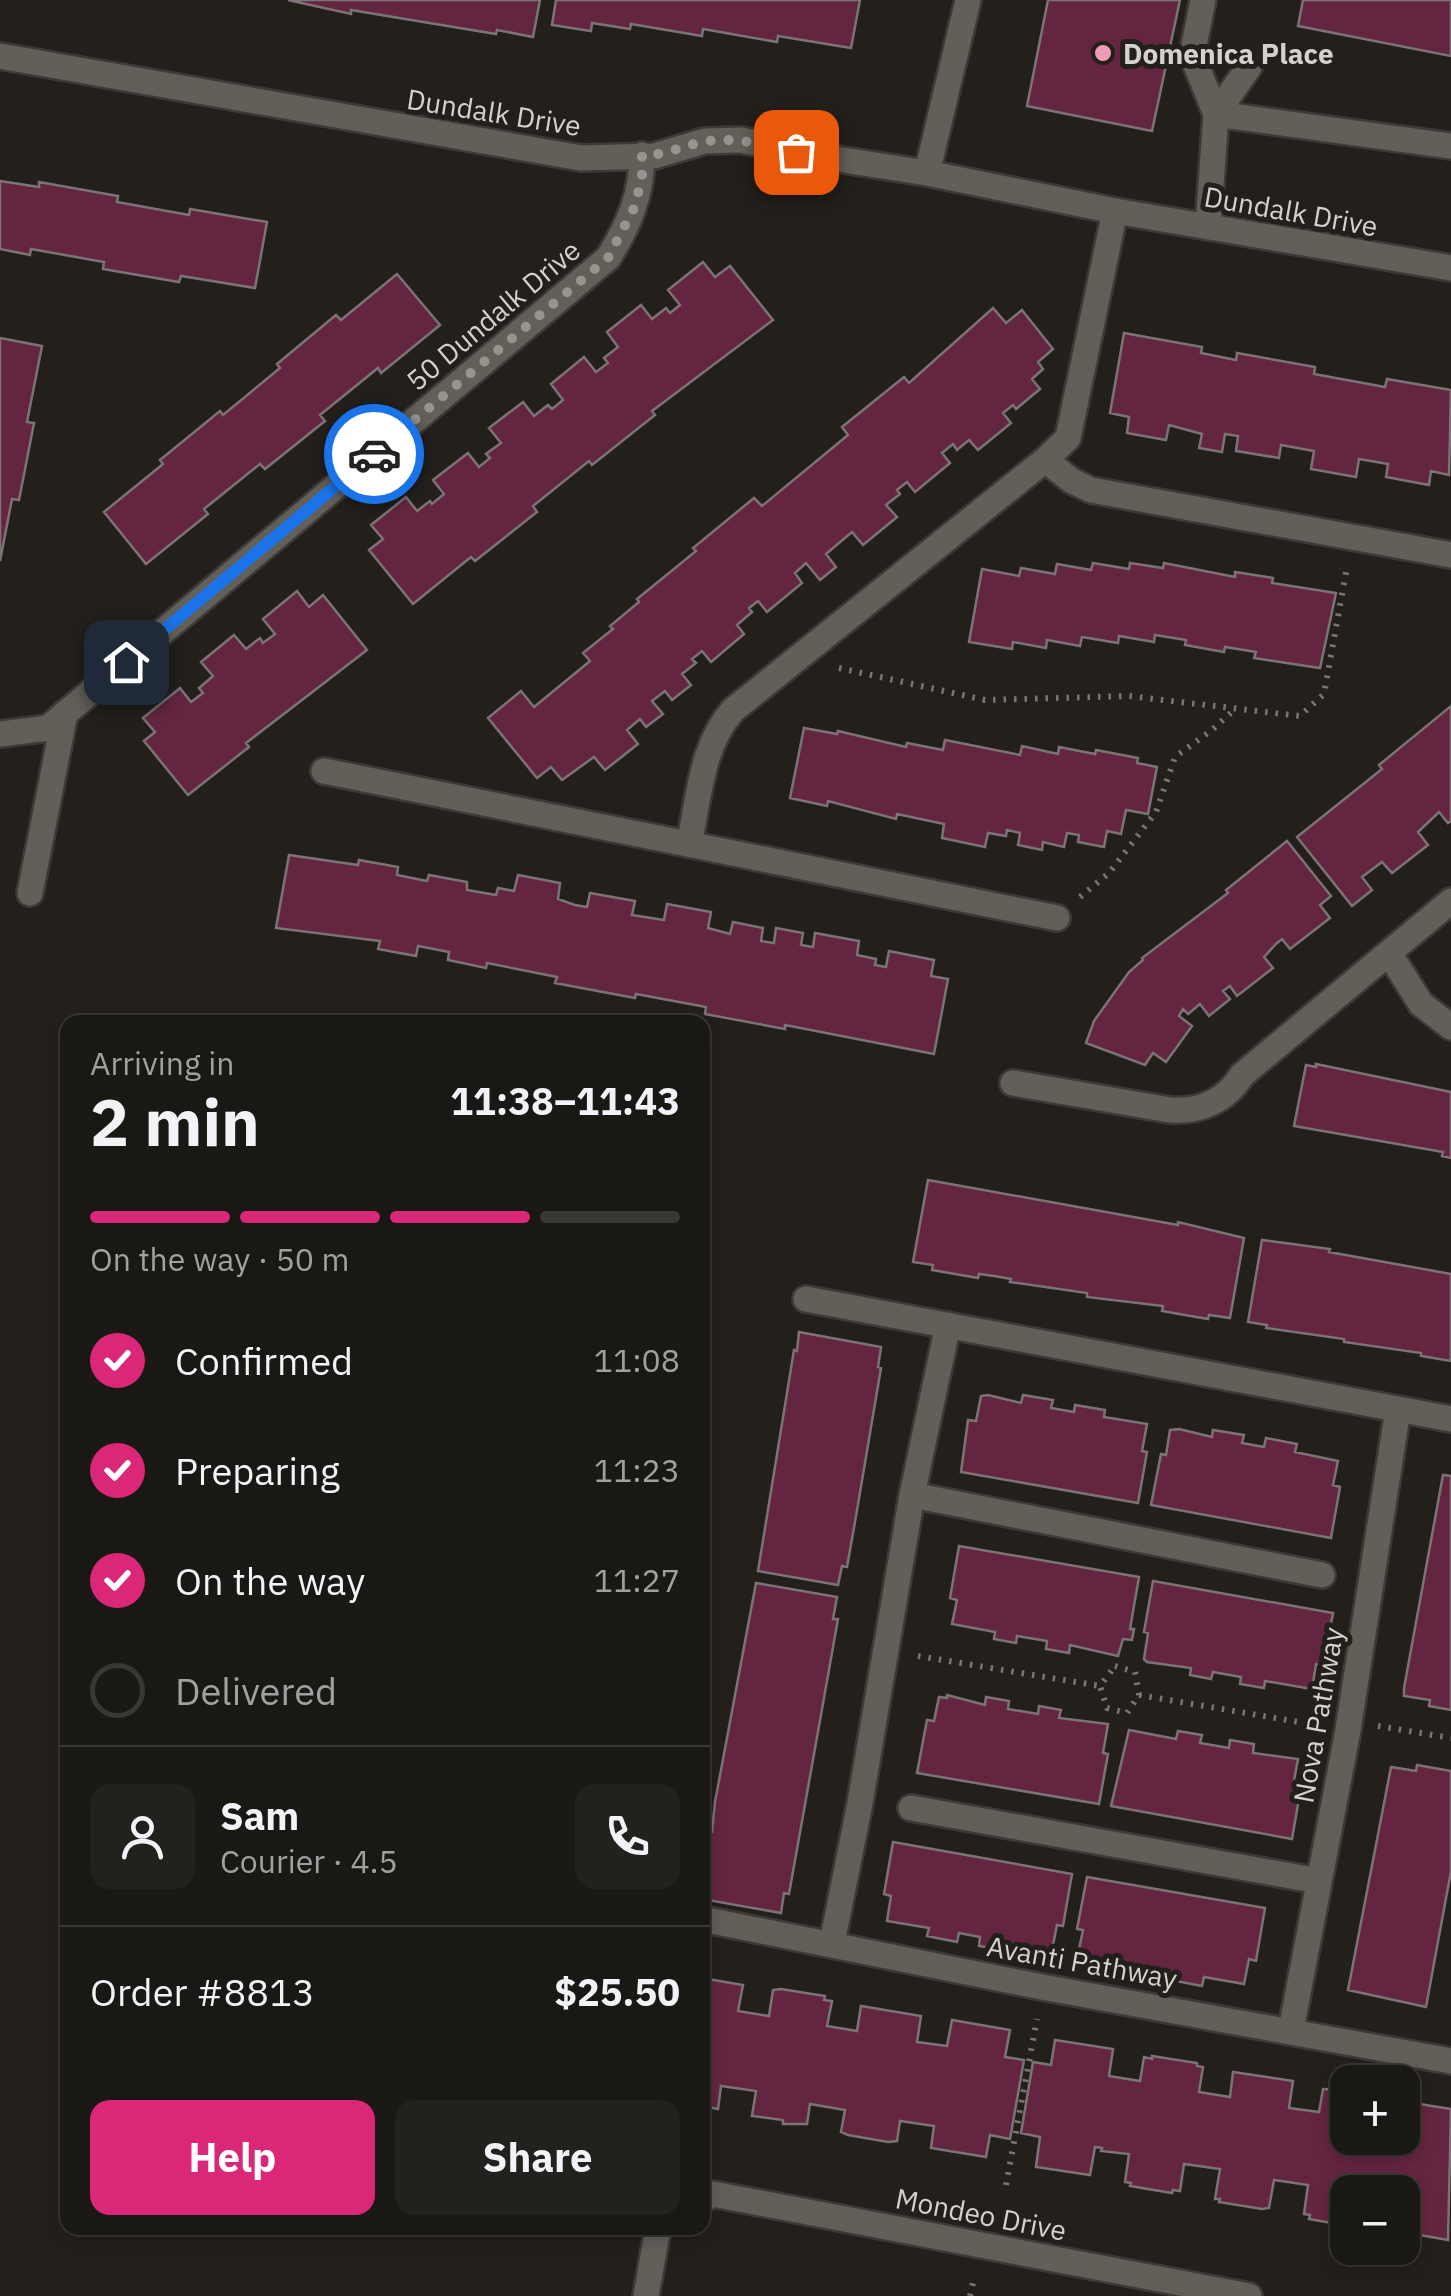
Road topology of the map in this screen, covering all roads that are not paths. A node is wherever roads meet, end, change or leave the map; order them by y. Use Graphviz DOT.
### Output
graph roads {
  1 [pos="968,0"];
  2 [pos="1203,0"];
  3 [pos="0,56"];
  4 [pos="1249,67"];
  5 [pos="1216,114"];
  6 [pos="1451,146"];
  7 [pos="642,155"];
  8 [pos="927,172"];
  9 [pos="1115,211"];
  10 [pos="1208,227"];
  11 [pos="1451,268"];
  12 [pos="1045,460"];
  13 [pos="1451,555"];
  14 [pos="65,713"];
  15 [pos="0,734"];
  16 [pos="324,771"];
  17 [pos="689,844"];
  18 [pos="30,893"];
  19 [pos="1451,901"];
  20 [pos="1057,918"];
  21 [pos="1388,953"];
  22 [pos="1451,1027"];
  23 [pos="1013,1082"];
  24 [pos="806,1299"];
  25 [pos="948,1325"];
  26 [pos="1398,1409"];
  27 [pos="1451,1419"];
  28 [pos="912,1495"];
  29 [pos="1322,1575"];
  30 [pos="911,1808"];
  31 [pos="1319,1881"];
  32 [pos="710,1921"];
  33 [pos="832,1943"];
  34 [pos="1291,2030"];
  35 [pos="1451,2060"];
  36 [pos="710,2196"];
  37 [pos="657,2235"];
  38 [pos="646,2296"];
  39 [pos="1249,2296"];
  1 -- 8 [label="street"];
  2 -- 5 [label="street"];
  3 -- 7 [label="street, Dundalk Drive"];
  4 -- 5 [label="street"];
  5 -- 6 [label="street"];
  5 -- 10 [label="street"];
  7 -- 8 [label="street, Dundalk Drive"];
  7 -- 14 [label="street, 50 Dundalk Drive"];
  8 -- 9 [label="street, Dundalk Drive"];
  9 -- 10 [label="street, Dundalk Drive"];
  9 -- 12 [label="street"];
  10 -- 11 [label="street, Dundalk Drive"];
  12 -- 13 [label="street"];
  12 -- 17 [label="street"];
  14 -- 15 [label="street, 50 Dundalk Drive"];
  14 -- 18 [label="street"];
  16 -- 17 [label="street"];
  17 -- 20 [label="street"];
  19 -- 21 [label="street"];
  21 -- 22 [label="street"];
  21 -- 23 [label="street"];
  24 -- 25 [label="street"];
  25 -- 26 [label="street"];
  25 -- 28 [label="street"];
  26 -- 27 [label="street"];
  26 -- 31 [label="street, Nova Pathway"];
  28 -- 29 [label="street"];
  28 -- 33 [label="street"];
  30 -- 31 [label="street"];
  31 -- 34 [label="street, Nova Pathway"];
  32 -- 33 [label="street, Avanti Pathway"];
  33 -- 34 [label="street, Avanti Pathway"];
  34 -- 35 [label="street, Avanti Pathway"];
  36 -- 39 [label="street, Mondeo Drive"];
  37 -- 38 [label="street"];
}
